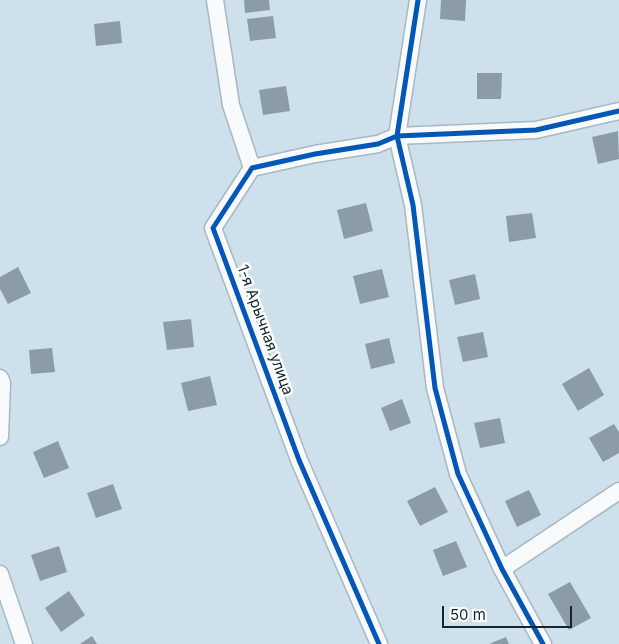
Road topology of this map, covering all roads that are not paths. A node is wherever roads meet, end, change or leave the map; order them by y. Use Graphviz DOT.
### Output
graph roads {
  1 [pos="215,0"];
  2 [pos="418,0"];
  3 [pos="619,111"];
  4 [pos="397,136"];
  5 [pos="252,168"];
  6 [pos="0,378"];
  7 [pos="0,437"];
  8 [pos="619,491"];
  9 [pos="502,569"];
  10 [pos="0,574"];
  11 [pos="24,644"];
  12 [pos="379,644"];
  13 [pos="542,644"];
  1 -- 5 [label="street"];
  2 -- 4 [label="street"];
  3 -- 4 [label="street"];
  4 -- 5 [label="street"];
  4 -- 9 [label="street"];
  5 -- 12 [label="street, 1-я Арычная улица"];
  6 -- 7 [label="street"];
  8 -- 9 [label="street"];
  9 -- 13 [label="street"];
  10 -- 11 [label="street"];
}
